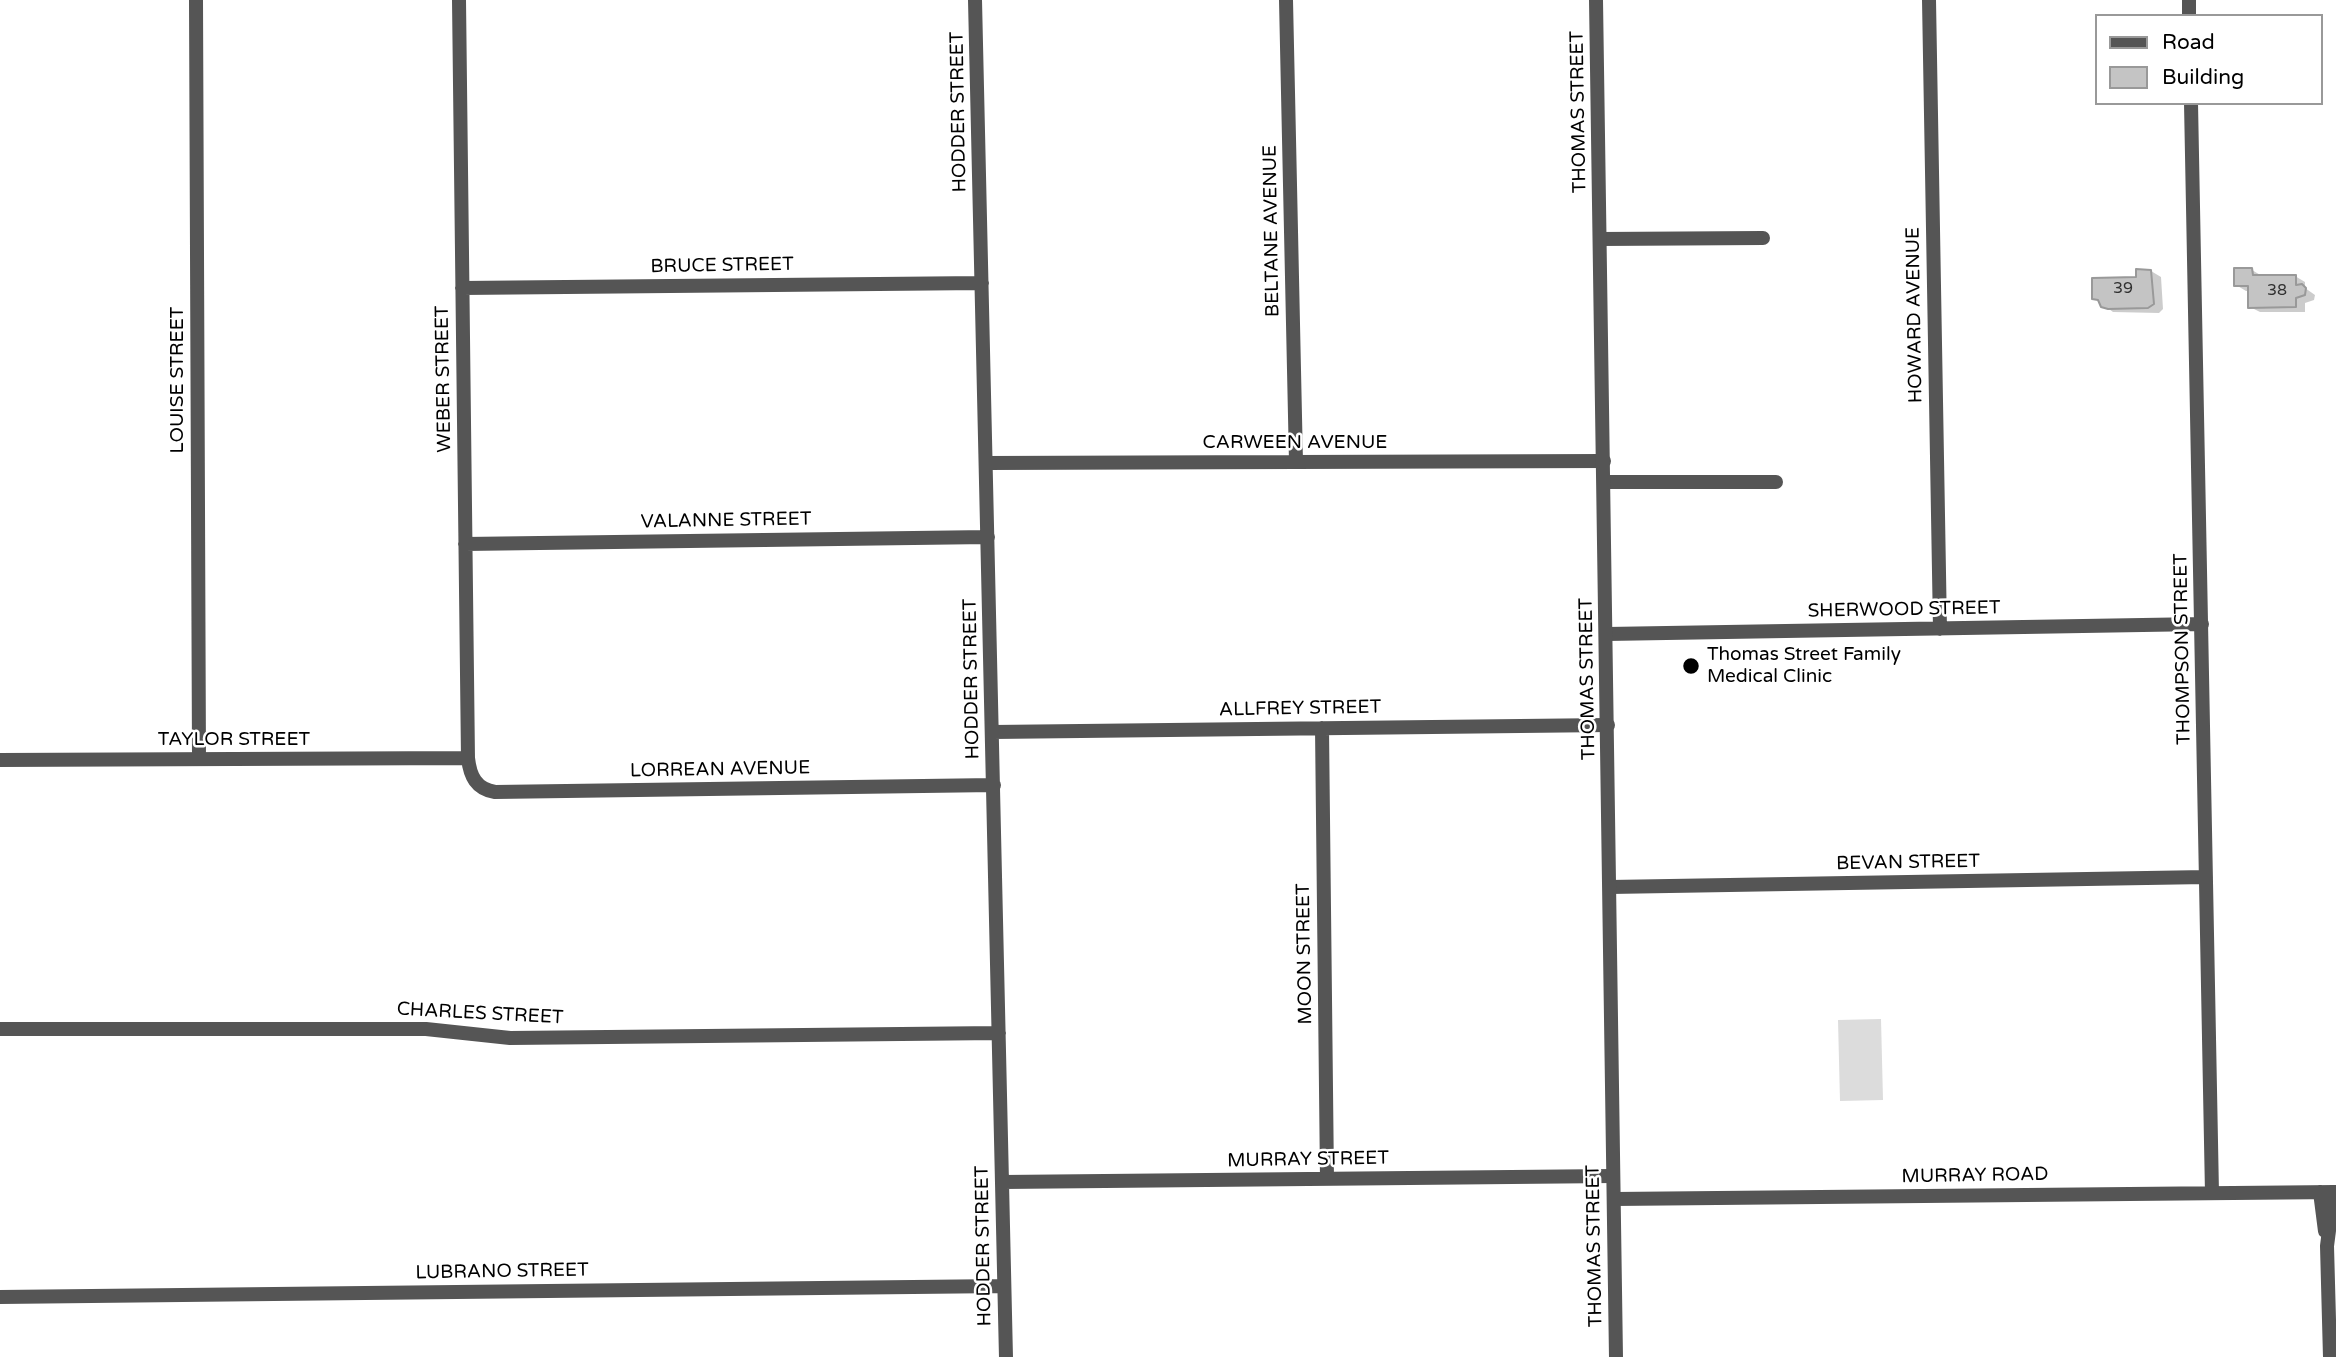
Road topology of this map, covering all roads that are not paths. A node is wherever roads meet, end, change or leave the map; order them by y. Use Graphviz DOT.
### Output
graph roads {
  1 [pos="196,0"];
  2 [pos="459,0"];
  3 [pos="975,0"];
  4 [pos="1286,0"];
  5 [pos="1596,0"];
  6 [pos="1929,0"];
  7 [pos="2191,105"];
  8 [pos="1763,238"];
  9 [pos="1600,239"];
  10 [pos="982,283"];
  11 [pos="462,288"];
  12 [pos="1296,461"];
  13 [pos="1604,461"];
  14 [pos="986,463"];
  15 [pos="1604,482"];
  16 [pos="1776,482"];
  17 [pos="988,537"];
  18 [pos="465,544"];
  19 [pos="2202,624"];
  20 [pos="1940,629"];
  21 [pos="1606,634"];
  22 [pos="1608,725"];
  23 [pos="1322,728"];
  24 [pos="993,732"];
  25 [pos="468,758"];
  26 [pos="199,759"];
  27 [pos="0,760"];
  28 [pos="994,785"];
  29 [pos="2206,877"];
  30 [pos="1609,887"];
  31 [pos="0,1030"];
  32 [pos="999,1033"];
  33 [pos="1613,1176"];
  34 [pos="1327,1179"];
  35 [pos="1003,1182"];
  36 [pos="2329,1192"];
  37 [pos="2212,1193"];
  38 [pos="1614,1199"];
  39 [pos="1004,1286"];
  40 [pos="0,1297"];
  41 [pos="1006,1357"];
  42 [pos="1616,1357"];
  43 [pos="2330,1357"];
  1 -- 26 [label="street, LOUISE STREET"];
  2 -- 11 [label="street, WEBER STREET"];
  3 -- 10 [label="street, HODDER STREET"];
  4 -- 12 [label="street, BELTANE AVENUE"];
  5 -- 9 [label="street, THOMAS STREET"];
  6 -- 20 [label="street, HOWARD AVENUE"];
  7 -- 19 [label="street, THOMPSON STREET"];
  8 -- 9 [label="street"];
  9 -- 13 [label="street, THOMAS STREET"];
  10 -- 11 [label="street, BRUCE STREET"];
  10 -- 14 [label="street, HODDER STREET"];
  11 -- 18 [label="street, WEBER STREET"];
  12 -- 13 [label="street, CARWEEN AVENUE"];
  12 -- 14 [label="street, CARWEEN AVENUE"];
  13 -- 15 [label="street, THOMAS STREET"];
  14 -- 17 [label="street, HODDER STREET"];
  15 -- 16 [label="street"];
  15 -- 21 [label="street, THOMAS STREET"];
  17 -- 18 [label="street, VALANNE STREET"];
  17 -- 24 [label="street, HODDER STREET"];
  18 -- 25 [label="street, WEBER STREET"];
  19 -- 20 [label="street, SHERWOOD STREET"];
  19 -- 29 [label="street, THOMPSON STREET"];
  20 -- 21 [label="street, SHERWOOD STREET"];
  21 -- 22 [label="street, THOMAS STREET"];
  22 -- 23 [label="street, ALLFREY STREET"];
  22 -- 30 [label="street, THOMAS STREET"];
  23 -- 24 [label="street, ALLFREY STREET"];
  23 -- 34 [label="street, MOON STREET"];
  24 -- 28 [label="street, HODDER STREET"];
  25 -- 26 [label="street, TAYLOR STREET"];
  25 -- 28 [label="street, LORREAN AVENUE"];
  26 -- 27 [label="street, TAYLOR STREET"];
  28 -- 32 [label="street, HODDER STREET"];
  29 -- 30 [label="street, BEVAN STREET"];
  29 -- 37 [label="street, THOMPSON STREET"];
  30 -- 33 [label="street, THOMAS STREET"];
  31 -- 32 [label="street, CHARLES STREET"];
  32 -- 35 [label="street, HODDER STREET"];
  33 -- 34 [label="street, MURRAY STREET"];
  33 -- 38 [label="street, THOMAS STREET"];
  34 -- 35 [label="street, MURRAY STREET"];
  35 -- 39 [label="street, HODDER STREET"];
  36 -- 37 [label="street, MURRAY ROAD"];
  36 -- 43 [label="street"];
  37 -- 38 [label="street, MURRAY ROAD"];
  38 -- 42 [label="street, THOMAS STREET"];
  39 -- 40 [label="street, LUBRANO STREET"];
  39 -- 41 [label="street, HODDER STREET"];
}
